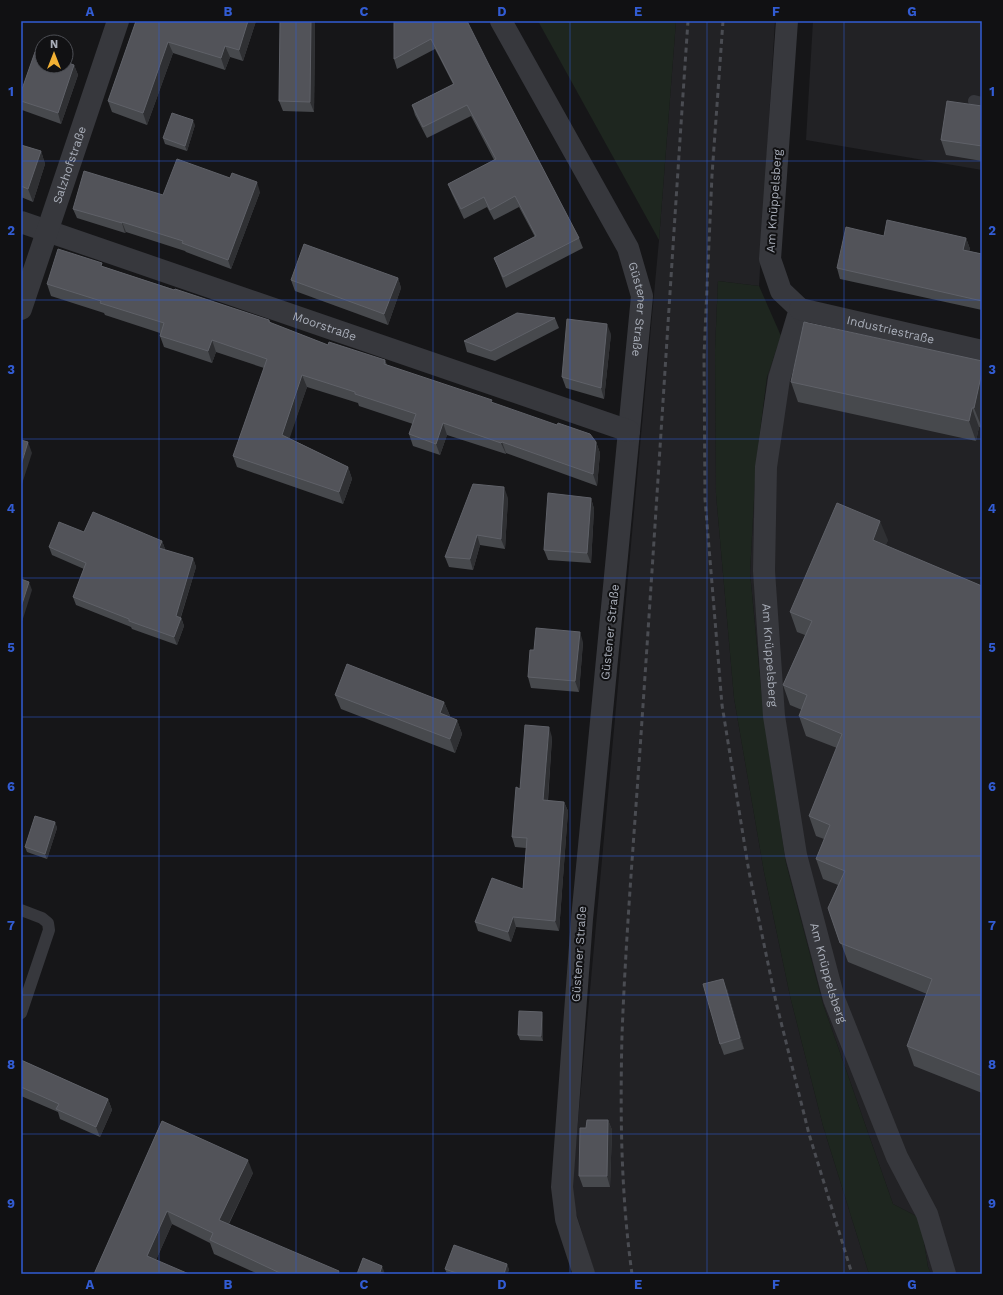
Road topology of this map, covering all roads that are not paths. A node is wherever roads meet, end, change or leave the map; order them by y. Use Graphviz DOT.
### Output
graph roads {
  1 [pos="118,21"];
  2 [pos="501,21"];
  3 [pos="787,21"];
  4 [pos="21,222"];
  5 [pos="48,231"];
  6 [pos="21,309"];
  7 [pos="800,309"];
  8 [pos="982,351"];
  9 [pos="629,431"];
  10 [pos="21,910"];
  11 [pos="21,1013"];
  12 [pos="584,1274"];
  13 [pos="946,1274"];
  1 -- 5 [label="street, Salzhofstraße"];
  2 -- 9 [label="street, Güstener Straße"];
  3 -- 7 [label="street, Am Knüppelsberg"];
  4 -- 5 [label="street, Moorstraße"];
  5 -- 6 [label="street, Salzhofstraße"];
  5 -- 9 [label="street, Moorstraße"];
  7 -- 8 [label="street, Industriestraße"];
  7 -- 13 [label="street, Am Knüppelsberg"];
  9 -- 12 [label="street, Güstener Straße"];
  10 -- 11 [label="lane"];
}
